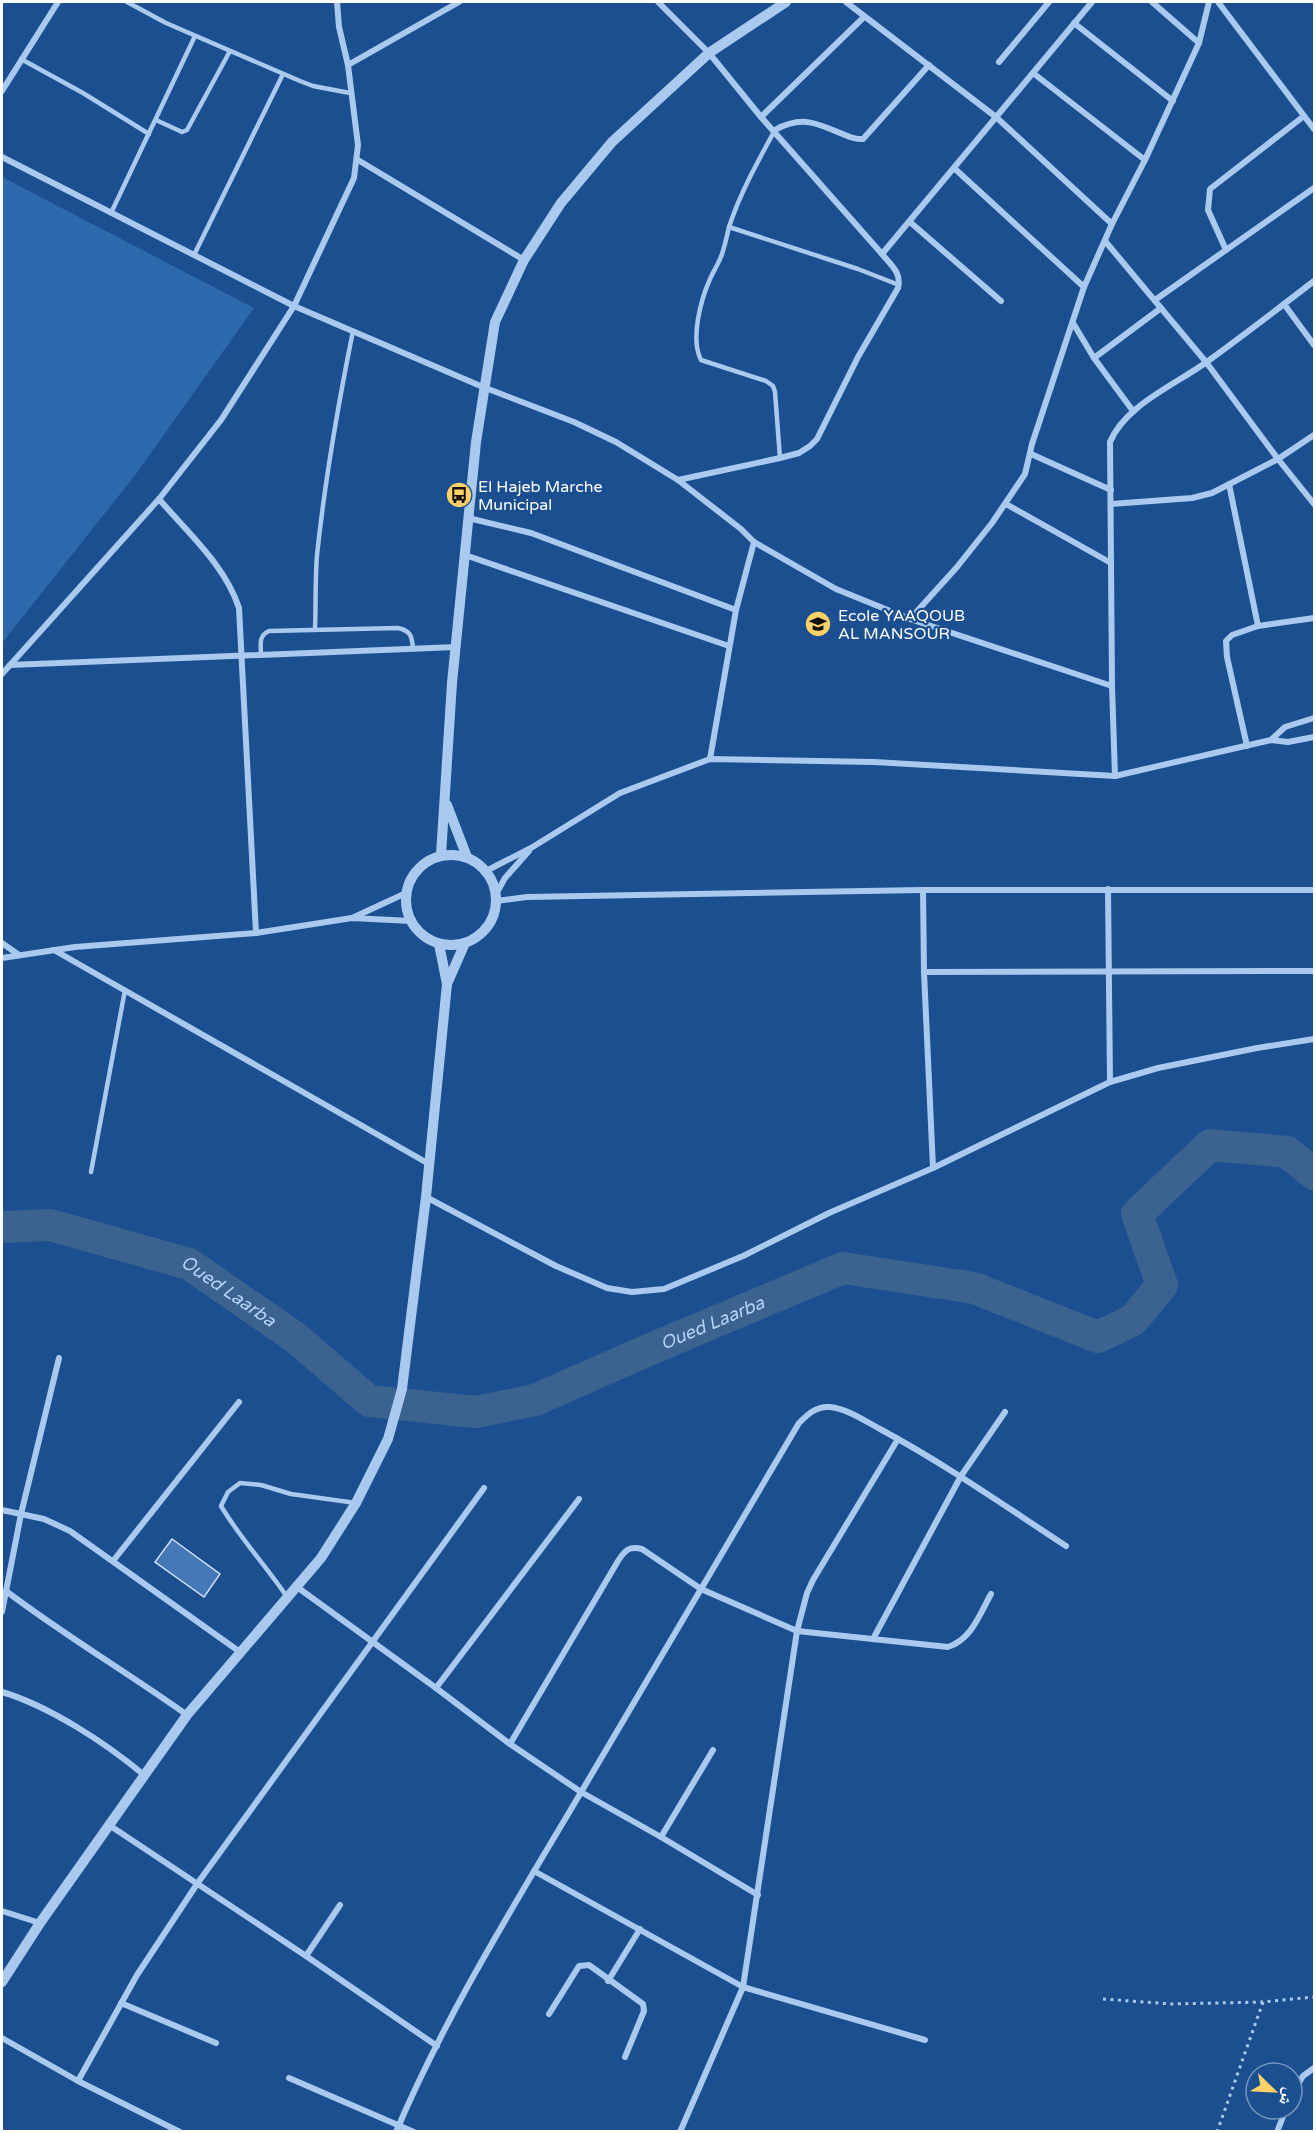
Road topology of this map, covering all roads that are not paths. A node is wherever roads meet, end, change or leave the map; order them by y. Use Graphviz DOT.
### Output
graph roads {
  1 [pos="58,2"];
  2 [pos="127,2"];
  3 [pos="338,2"];
  4 [pos="459,2"];
  5 [pos="658,2"];
  6 [pos="786,2"];
  7 [pos="846,2"];
  8 [pos="1049,2"];
  9 [pos="1090,2"];
  10 [pos="1152,2"];
  11 [pos="1209,2"];
  12 [pos="1218,2"];
  13 [pos="864,17"];
  14 [pos="1074,23"];
  15 [pos="195,36"];
  16 [pos="1198,43"];
  17 [pos="230,51"];
  18 [pos="709,53"];
  19 [pos="21,59"];
  20 [pos="999,62"];
  21 [pos="348,65"];
  22 [pos="929,65"];
  23 [pos="1033,73"];
  24 [pos="283,74"];
  25 [pos="2,91"];
  26 [pos="350,93"];
  27 [pos="1173,101"];
  28 [pos="1305,116"];
  29 [pos="762,117"];
  30 [pos="996,117"];
  31 [pos="156,120"];
  32 [pos="1314,129"];
  33 [pos="776,130"];
  34 [pos="149,134"];
  35 [pos="2,157"];
  36 [pos="358,159"];
  37 [pos="1145,160"];
  38 [pos="954,168"];
  39 [pos="1314,189"];
  40 [pos="111,213"];
  41 [pos="910,222"];
  42 [pos="1112,224"];
  43 [pos="729,227"];
  44 [pos="1105,240"];
  45 [pos="1226,250"];
  46 [pos="882,254"];
  47 [pos="194,255"];
  48 [pos="524,260"];
  49 [pos="1314,281"];
  50 [pos="899,285"];
  51 [pos="1084,287"];
  52 [pos="1155,300"];
  53 [pos="1000,301"];
  54 [pos="1284,304"];
  55 [pos="294,306"];
  56 [pos="1161,308"];
  57 [pos="1072,323"];
  58 [pos="353,331"];
  59 [pos="1314,345"];
  60 [pos="1094,358"];
  61 [pos="1206,362"];
  62 [pos="483,387"];
  63 [pos="1133,411"];
  64 [pos="1314,435"];
  65 [pos="1031,454"];
  66 [pos="780,458"];
  67 [pos="1278,459"];
  68 [pos="678,480"];
  69 [pos="1228,484"];
  70 [pos="1111,490"];
  71 [pos="159,499"];
  72 [pos="1006,504"];
  73 [pos="1111,504"];
  74 [pos="1314,504"];
  75 [pos="468,518"];
  76 [pos="754,542"];
  77 [pos="465,555"];
  78 [pos="1111,563"];
  79 [pos="736,610"];
  80 [pos="1314,618"];
  81 [pos="910,619"];
  82 [pos="1258,626"];
  83 [pos="315,629"];
  84 [pos="729,646"];
  85 [pos="456,647"];
  86 [pos="413,649"];
  87 [pos="261,655"];
  88 [pos="240,656"];
  89 [pos="10,665"];
  90 [pos="2,674"];
  91 [pos="1112,686"];
  92 [pos="1314,718"];
  93 [pos="1314,736"];
  94 [pos="1271,740"];
  95 [pos="1247,746"];
  96 [pos="710,759"];
  97 [pos="1115,776"];
  98 [pos="446,802"];
  99 [pos="531,848"];
  100 [pos="441,855"];
  101 [pos="468,858"];
  102 [pos="486,871"];
  103 [pos="1108,889"];
  104 [pos="922,890"];
  105 [pos="1314,890"];
  106 [pos="406,893"];
  107 [pos="496,897"];
  108 [pos="352,918"];
  109 [pos="411,921"];
  110 [pos="256,933"];
  111 [pos="2,943"];
  112 [pos="465,943"];
  113 [pos="439,944"];
  114 [pos="54,950"];
  115 [pos="20,955"];
  116 [pos="2,958"];
  117 [pos="1314,971"];
  118 [pos="924,972"];
  119 [pos="1108,972"];
  120 [pos="447,984"];
  121 [pos="124,990"];
  122 [pos="1314,1039"];
  123 [pos="1110,1082"];
  124 [pos="429,1164"];
  125 [pos="933,1168"];
  126 [pos="92,1172"];
  127 [pos="426,1197"];
  128 [pos="59,1358"];
  129 [pos="239,1402"];
  130 [pos="1005,1412"];
  131 [pos="898,1439"];
  132 [pos="961,1476"];
  133 [pos="484,1488"];
  134 [pos="579,1499"];
  135 [pos="356,1503"];
  136 [pos="2,1510"];
  137 [pos="21,1514"];
  138 [pos="1066,1546"];
  139 [pos="113,1561"];
  140 [pos="297,1587"];
  141 [pos="701,1589"];
  142 [pos="6,1591"];
  143 [pos="991,1594"];
  144 [pos="288,1598"];
  145 [pos="2,1612"];
  146 [pos="797,1631"];
  147 [pos="873,1639"];
  148 [pos="373,1643"];
  149 [pos="240,1652"];
  150 [pos="436,1688"];
  151 [pos="2,1692"];
  152 [pos="188,1715"];
  153 [pos="510,1744"];
  154 [pos="713,1750"];
  155 [pos="144,1775"];
  156 [pos="581,1792"];
  157 [pos="109,1825"];
  158 [pos="661,1837"];
  159 [pos="534,1871"];
  160 [pos="197,1884"];
  161 [pos="758,1895"];
  162 [pos="340,1905"];
  163 [pos="2,1911"];
  164 [pos="40,1923"];
  165 [pos="640,1929"];
  166 [pos="306,1956"];
  167 [pos="608,1981"];
  168 [pos="2,1982"];
  169 [pos="743,1987"];
  170 [pos="121,2003"];
  171 [pos="549,2014"];
  172 [pos="2,2038"];
  173 [pos="925,2040"];
  174 [pos="216,2043"];
  175 [pos="436,2046"];
  176 [pos="625,2057"];
  177 [pos="289,2078"];
  178 [pos="78,2081"];
  179 [pos="397,2129"];
  180 [pos="180,2132"];
  181 [pos="414,2132"];
  182 [pos="680,2132"];
  1 -- 19 [label="street"];
  2 -- 15 [label="lane"];
  3 -- 21 [label="street"];
  4 -- 21 [label="street"];
  5 -- 18 [label="street"];
  6 -- 18 [label="street"];
  7 -- 13 [label="street"];
  8 -- 20 [label="street"];
  9 -- 14 [label="street"];
  10 -- 16 [label="street"];
  11 -- 16 [label="street"];
  12 -- 28 [label="street"];
  13 -- 22 [label="street"];
  13 -- 29 [label="street"];
  14 -- 23 [label="street"];
  14 -- 27 [label="street"];
  15 -- 17 [label="lane"];
  15 -- 31 [label="lane"];
  16 -- 27 [label="street"];
  17 -- 24 [label="lane"];
  17 -- 31 [label="lane"];
  18 -- 29 [label="street"];
  18 -- 48 [label="street"];
  19 -- 25 [label="street"];
  19 -- 34 [label="lane"];
  21 -- 26 [label="street"];
  22 -- 30 [label="street"];
  22 -- 33 [label="street"];
  23 -- 30 [label="street"];
  23 -- 37 [label="street"];
  24 -- 26 [label="lane"];
  24 -- 47 [label="lane"];
  26 -- 36 [label="street"];
  27 -- 37 [label="street"];
  28 -- 32 [label="street"];
  28 -- 45 [label="street"];
  29 -- 33 [label="street"];
  30 -- 38 [label="street"];
  30 -- 42 [label="street"];
  31 -- 34 [label="lane"];
  33 -- 43 [label="lane"];
  33 -- 46 [label="street"];
  34 -- 40 [label="lane"];
  35 -- 40 [label="street"];
  36 -- 48 [label="street"];
  36 -- 55 [label="street"];
  37 -- 42 [label="street"];
  38 -- 41 [label="street"];
  38 -- 51 [label="street"];
  39 -- 45 [label="street"];
  40 -- 47 [label="street"];
  41 -- 46 [label="street"];
  41 -- 53 [label="street"];
  42 -- 44 [label="street"];
  43 -- 50 [label="lane"];
  43 -- 66 [label="lane"];
  44 -- 51 [label="street"];
  44 -- 52 [label="street"];
  45 -- 52 [label="street"];
  46 -- 50 [label="street"];
  47 -- 55 [label="street"];
  48 -- 62 [label="street"];
  49 -- 54 [label="street"];
  50 -- 66 [label="street"];
  51 -- 57 [label="street"];
  52 -- 56 [label="street"];
  54 -- 59 [label="street"];
  54 -- 61 [label="street"];
  55 -- 58 [label="street"];
  55 -- 71 [label="street"];
  56 -- 60 [label="street"];
  56 -- 61 [label="street"];
  57 -- 60 [label="street"];
  57 -- 65 [label="street"];
  58 -- 62 [label="street"];
  58 -- 83 [label="lane"];
  60 -- 63 [label="street"];
  61 -- 63 [label="street"];
  61 -- 67 [label="street"];
  62 -- 68 [label="street"];
  62 -- 75 [label="street"];
  63 -- 70 [label="street"];
  64 -- 67 [label="street"];
  65 -- 70 [label="street"];
  65 -- 72 [label="street"];
  66 -- 68 [label="street"];
  67 -- 69 [label="street"];
  67 -- 74 [label="street"];
  68 -- 76 [label="street"];
  69 -- 73 [label="street"];
  69 -- 82 [label="street"];
  70 -- 73 [label="street"];
  71 -- 88 [label="street"];
  71 -- 89 [label="street"];
  72 -- 78 [label="street"];
  72 -- 81 [label="street"];
  73 -- 78 [label="street"];
  75 -- 77 [label="street"];
  75 -- 79 [label="street"];
  76 -- 79 [label="street"];
  76 -- 81 [label="street"];
  77 -- 84 [label="street"];
  77 -- 85 [label="street"];
  78 -- 91 [label="street"];
  79 -- 84 [label="street"];
  80 -- 82 [label="street"];
  81 -- 91 [label="street"];
  82 -- 95 [label="street"];
  83 -- 86 [label="lane"];
  83 -- 87 [label="lane"];
  84 -- 96 [label="street"];
  85 -- 86 [label="street"];
  85 -- 98 [label="street"];
  86 -- 87 [label="street"];
  87 -- 88 [label="street"];
  88 -- 89 [label="street"];
  88 -- 110 [label="street"];
  89 -- 90 [label="street"];
  91 -- 97 [label="street"];
  92 -- 94 [label="street"];
  93 -- 94 [label="street"];
  94 -- 95 [label="street"];
  95 -- 97 [label="street"];
  96 -- 97 [label="street"];
  96 -- 99 [label="street"];
  98 -- 100 [label="street"];
  98 -- 101 [label="street"];
  99 -- 102 [label="street"];
  99 -- 107 [label="street"];
  100 -- 101 [label="street"];
  100 -- 106 [label="street"];
  101 -- 102 [label="street"];
  102 -- 107 [label="street"];
  103 -- 104 [label="street"];
  103 -- 105 [label="street"];
  103 -- 119 [label="street"];
  104 -- 107 [label="street"];
  104 -- 118 [label="street"];
  106 -- 108 [label="street"];
  106 -- 109 [label="street"];
  107 -- 112 [label="street"];
  108 -- 109 [label="street"];
  108 -- 110 [label="street"];
  109 -- 113 [label="street"];
  110 -- 114 [label="street"];
  111 -- 115 [label="street"];
  112 -- 113 [label="street"];
  112 -- 120 [label="street"];
  113 -- 120 [label="street"];
  114 -- 115 [label="street"];
  114 -- 121 [label="street"];
  115 -- 116 [label="street"];
  117 -- 119 [label="street"];
  118 -- 119 [label="street"];
  118 -- 125 [label="street"];
  119 -- 123 [label="street"];
  120 -- 124 [label="street"];
  121 -- 124 [label="street"];
  121 -- 126 [label="lane"];
  122 -- 123 [label="street"];
  123 -- 125 [label="street"];
  124 -- 127 [label="street"];
  125 -- 127 [label="street"];
  127 -- 135 [label="street"];
  128 -- 137 [label="street"];
  129 -- 139 [label="street"];
  130 -- 132 [label="street"];
  131 -- 132 [label="street"];
  131 -- 141 [label="street"];
  131 -- 146 [label="street"];
  132 -- 138 [label="street"];
  132 -- 147 [label="street"];
  133 -- 148 [label="street"];
  134 -- 150 [label="street"];
  135 -- 140 [label="street"];
  135 -- 144 [label="lane"];
  136 -- 137 [label="street"];
  137 -- 139 [label="street"];
  137 -- 142 [label="street"];
  139 -- 149 [label="street"];
  140 -- 144 [label="street"];
  140 -- 148 [label="street"];
  141 -- 146 [label="street"];
  141 -- 153 [label="street"];
  141 -- 156 [label="street"];
  142 -- 145 [label="street"];
  142 -- 152 [label="street"];
  143 -- 147 [label="street"];
  144 -- 149 [label="street"];
  146 -- 147 [label="street"];
  146 -- 161 [label="street"];
  148 -- 150 [label="street"];
  148 -- 160 [label="street"];
  149 -- 152 [label="street"];
  150 -- 153 [label="street"];
  151 -- 155 [label="street"];
  152 -- 155 [label="street"];
  153 -- 156 [label="street"];
  154 -- 158 [label="street"];
  155 -- 157 [label="street"];
  156 -- 158 [label="street"];
  156 -- 159 [label="street"];
  157 -- 160 [label="street"];
  157 -- 164 [label="street"];
  158 -- 161 [label="street"];
  159 -- 165 [label="street"];
  159 -- 175 [label="street"];
  160 -- 166 [label="street"];
  160 -- 170 [label="street"];
  161 -- 169 [label="street"];
  162 -- 166 [label="street"];
  163 -- 164 [label="street"];
  164 -- 168 [label="street"];
  165 -- 167 [label="street"];
  165 -- 169 [label="street"];
  166 -- 175 [label="street"];
  167 -- 171 [label="street"];
  167 -- 176 [label="street"];
  169 -- 173 [label="street"];
  169 -- 182 [label="street"];
  170 -- 174 [label="street"];
  170 -- 178 [label="street"];
  172 -- 178 [label="street"];
  175 -- 179 [label="street"];
  177 -- 179 [label="street"];
  178 -- 180 [label="street"];
  179 -- 181 [label="street"];
}
